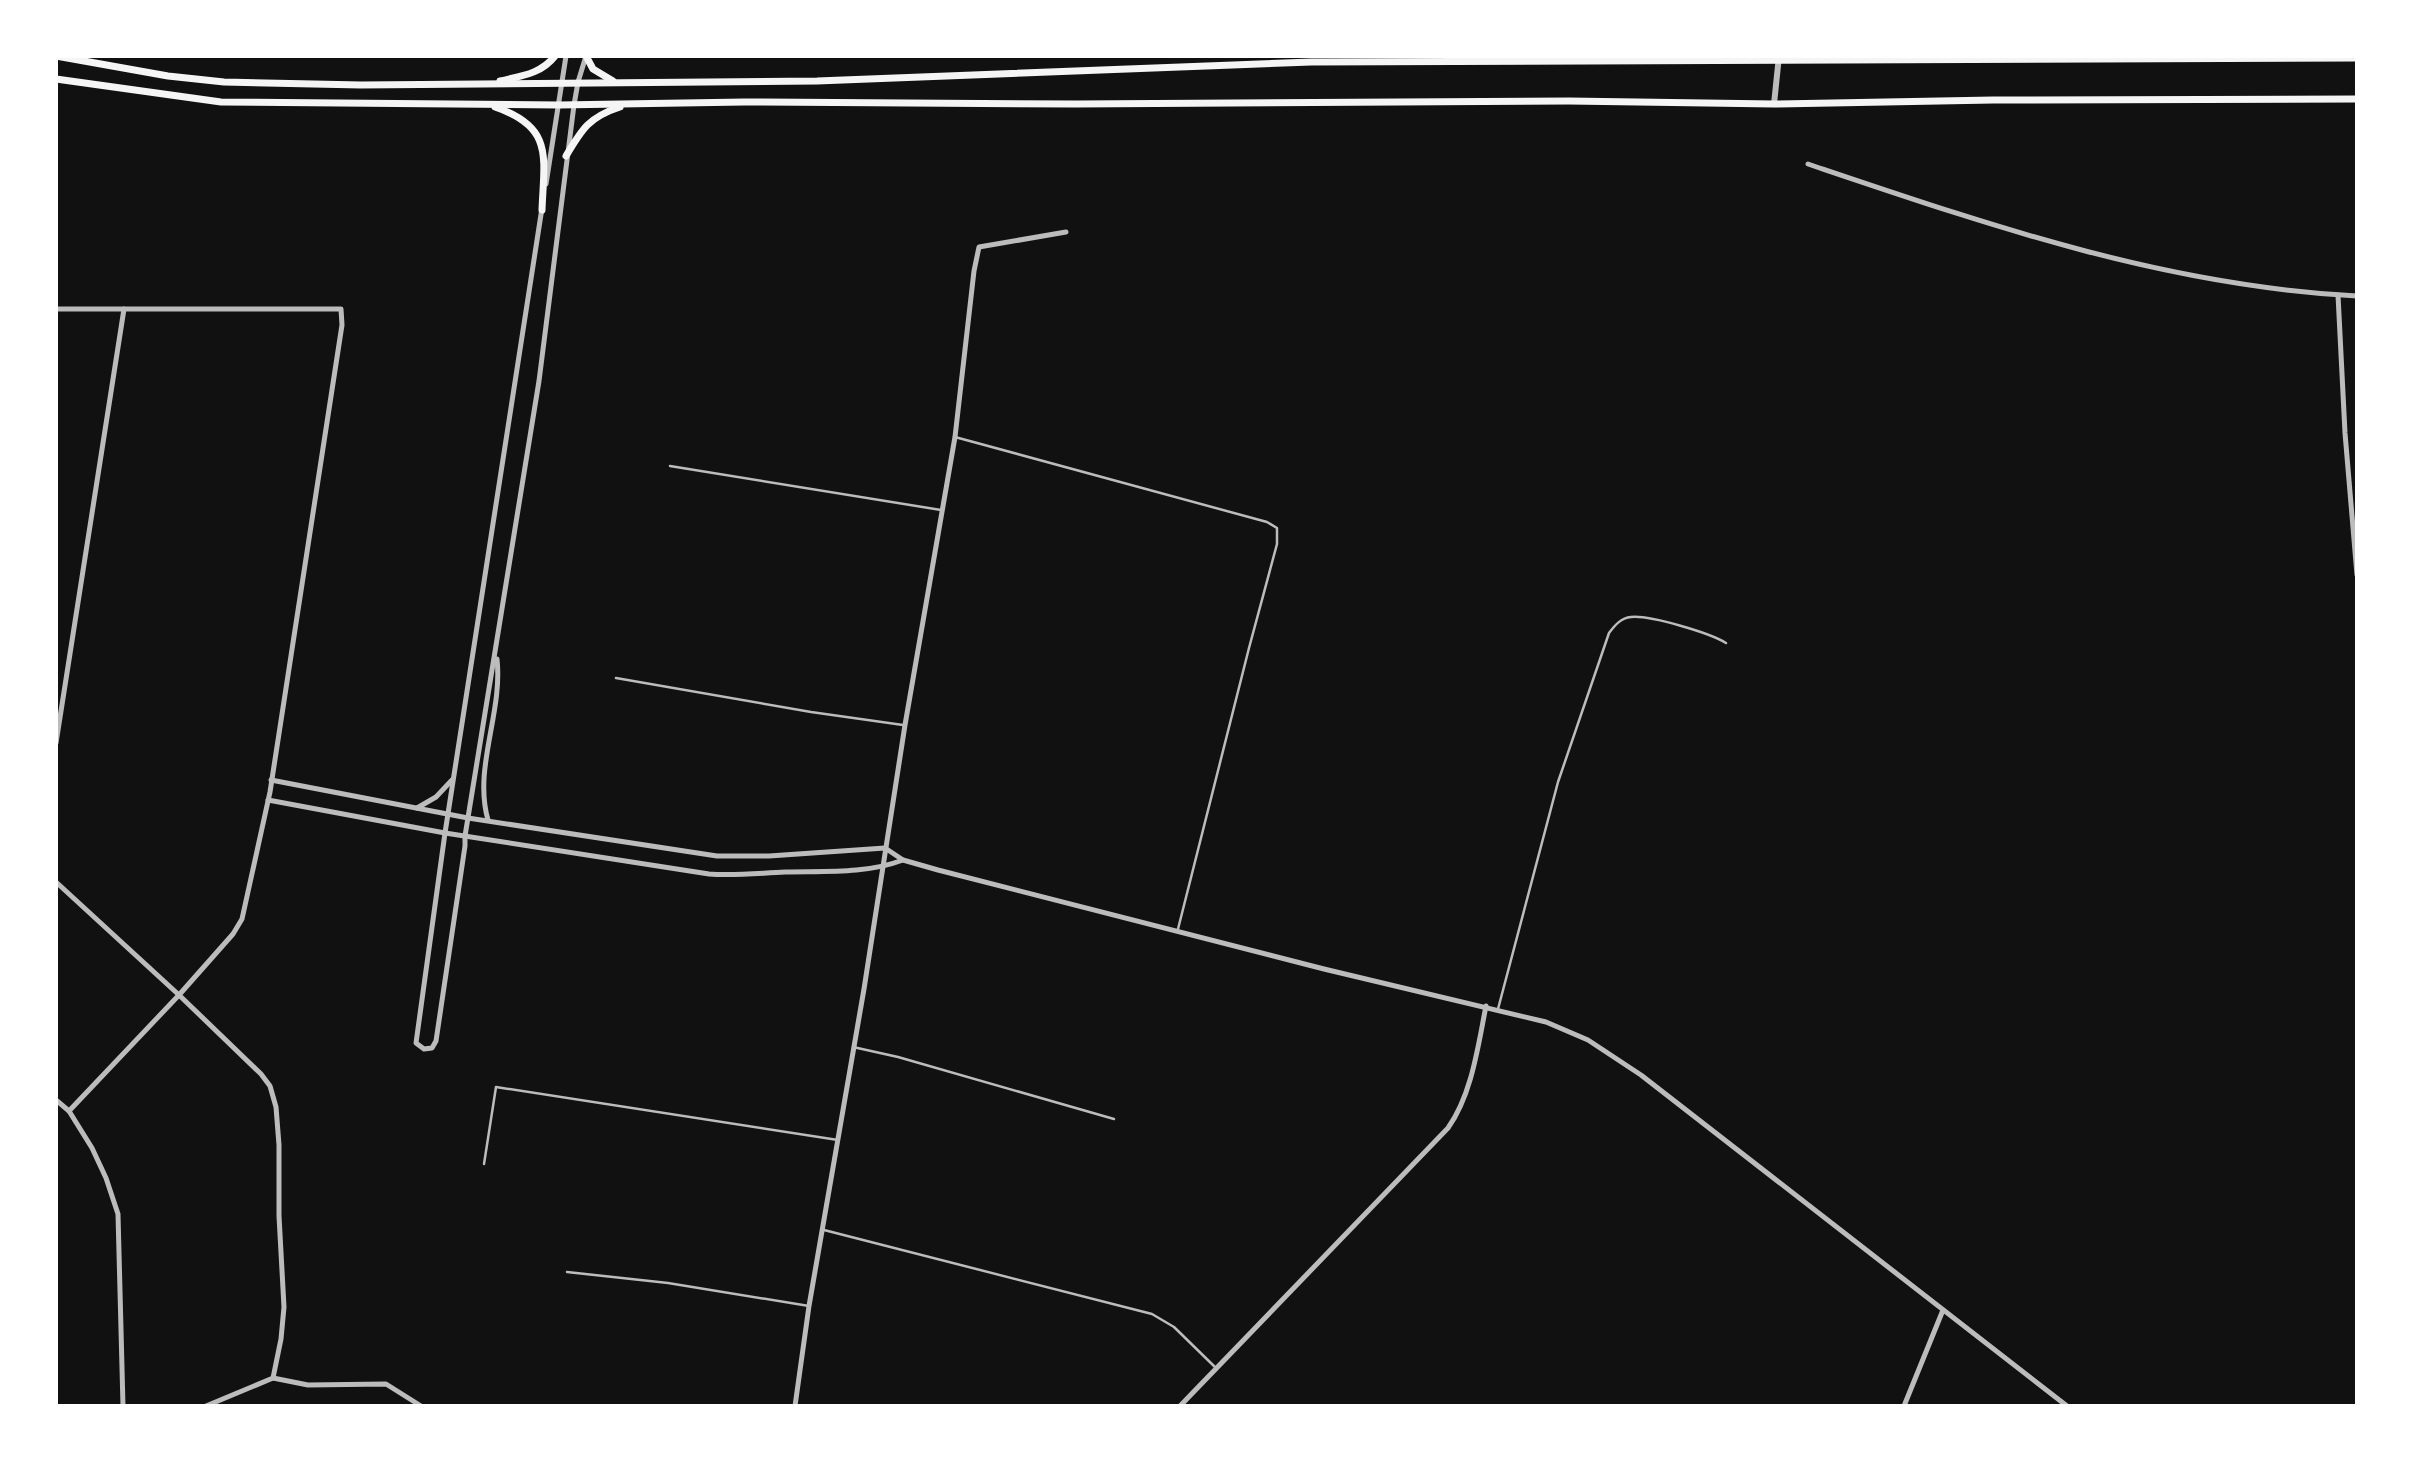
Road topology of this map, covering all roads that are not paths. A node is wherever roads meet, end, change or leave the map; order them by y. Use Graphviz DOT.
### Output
graph roads {
  1 [pos="56,56"];
  2 [pos="555,56"];
  3 [pos="566,56"];
  4 [pos="586,56"];
  5 [pos="1735,56"];
  6 [pos="1779,58"];
  7 [pos="2357,58"];
  8 [pos="1727,61"];
  9 [pos="56,79"];
  10 [pos="562,82"];
  11 [pos="578,82"];
  12 [pos="614,82"];
  13 [pos="485,84"];
  14 [pos="2357,99"];
  15 [pos="487,104"];
  16 [pos="1774,104"];
  17 [pos="559,105"];
  18 [pos="574,105"];
  19 [pos="628,105"];
  20 [pos="566,156"];
  21 [pos="1808,164"];
  22 [pos="542,210"];
  23 [pos="1066,232"];
  24 [pos="2338,295"];
  25 [pos="2357,296"];
  26 [pos="56,309"];
  27 [pos="124,309"];
  28 [pos="955,437"];
  29 [pos="670,466"];
  30 [pos="942,510"];
  31 [pos="2357,575"];
  32 [pos="1726,643"];
  33 [pos="496,652"];
  34 [pos="616,678"];
  35 [pos="905,725"];
  36 [pos="56,743"];
  37 [pos="454,777"];
  38 [pos="271,780"];
  39 [pos="268,800"];
  40 [pos="417,808"];
  41 [pos="448,814"];
  42 [pos="468,818"];
  43 [pos="488,820"];
  44 [pos="445,834"];
  45 [pos="465,836"];
  46 [pos="885,848"];
  47 [pos="904,860"];
  48 [pos="881,868"];
  49 [pos="56,882"];
  50 [pos="1177,932"];
  51 [pos="179,995"];
  52 [pos="1486,1006"];
  53 [pos="1498,1009"];
  54 [pos="853,1047"];
  55 [pos="56,1100"];
  56 [pos="69,1111"];
  57 [pos="1114,1119"];
  58 [pos="838,1140"];
  59 [pos="484,1164"];
  60 [pos="824,1230"];
  61 [pos="567,1272"];
  62 [pos="809,1306"];
  63 [pos="1943,1310"];
  64 [pos="1216,1368"];
  65 [pos="273,1378"];
  66 [pos="123,1406"];
  67 [pos="206,1406"];
  68 [pos="421,1406"];
  69 [pos="795,1406"];
  70 [pos="1180,1406"];
  71 [pos="1904,1406"];
  72 [pos="2067,1406"];
  1 -- 13 [label="main road"];
  2 -- 13 [label="main road"];
  3 -- 10 [label="street"];
  4 -- 11 [label="street"];
  4 -- 12 [label="main road"];
  5 -- 8 [label="main road"];
  6 -- 7 [label="main road"];
  6 -- 8 [label="main road"];
  6 -- 16 [label="street"];
  8 -- 12 [label="main road"];
  9 -- 15 [label="main road"];
  10 -- 11 [label="main road"];
  10 -- 13 [label="main road"];
  10 -- 17 [label="street"];
  11 -- 12 [label="main road"];
  11 -- 18 [label="street"];
  14 -- 16 [label="main road"];
  15 -- 17 [label="main road"];
  15 -- 22 [label="main road"];
  16 -- 19 [label="main road"];
  17 -- 18 [label="main road"];
  17 -- 22 [label="street"];
  18 -- 19 [label="main road"];
  18 -- 20 [label="street"];
  19 -- 20 [label="main road"];
  20 -- 33 [label="street"];
  21 -- 24 [label="street"];
  22 -- 37 [label="street"];
  23 -- 28 [label="street"];
  24 -- 25 [label="street"];
  24 -- 31 [label="street"];
  26 -- 27 [label="street"];
  27 -- 36 [label="street"];
  27 -- 38 [label="street"];
  28 -- 30 [label="street"];
  28 -- 50 [label="lane"];
  29 -- 30 [label="lane"];
  30 -- 35 [label="street"];
  32 -- 53 [label="lane"];
  33 -- 42 [label="street"];
  33 -- 43 [label="street"];
  34 -- 35 [label="lane"];
  35 -- 46 [label="street"];
  37 -- 40 [label="street"];
  37 -- 41 [label="street"];
  38 -- 39 [label="street"];
  38 -- 40 [label="street"];
  39 -- 44 [label="street"];
  39 -- 51 [label="street"];
  40 -- 41 [label="street"];
  41 -- 42 [label="street"];
  41 -- 44 [label="street"];
  42 -- 43 [label="street"];
  42 -- 45 [label="street"];
  43 -- 46 [label="street"];
  44 -- 45 [label="street"];
  44 -- 45 [label="street"];
  45 -- 48 [label="street"];
  46 -- 47 [label="street"];
  46 -- 48 [label="street"];
  47 -- 48 [label="street"];
  47 -- 50 [label="street"];
  48 -- 54 [label="street"];
  49 -- 51 [label="street"];
  50 -- 52 [label="street"];
  51 -- 56 [label="street"];
  51 -- 65 [label="street"];
  52 -- 53 [label="street"];
  52 -- 64 [label="street"];
  53 -- 63 [label="street"];
  54 -- 57 [label="lane"];
  54 -- 58 [label="street"];
  55 -- 56 [label="street"];
  56 -- 66 [label="street"];
  58 -- 59 [label="lane"];
  58 -- 60 [label="street"];
  60 -- 62 [label="street"];
  60 -- 64 [label="lane"];
  61 -- 62 [label="lane"];
  62 -- 69 [label="street"];
  63 -- 71 [label="street"];
  63 -- 72 [label="street"];
  64 -- 70 [label="street"];
  65 -- 67 [label="street"];
  65 -- 68 [label="street"];
}
